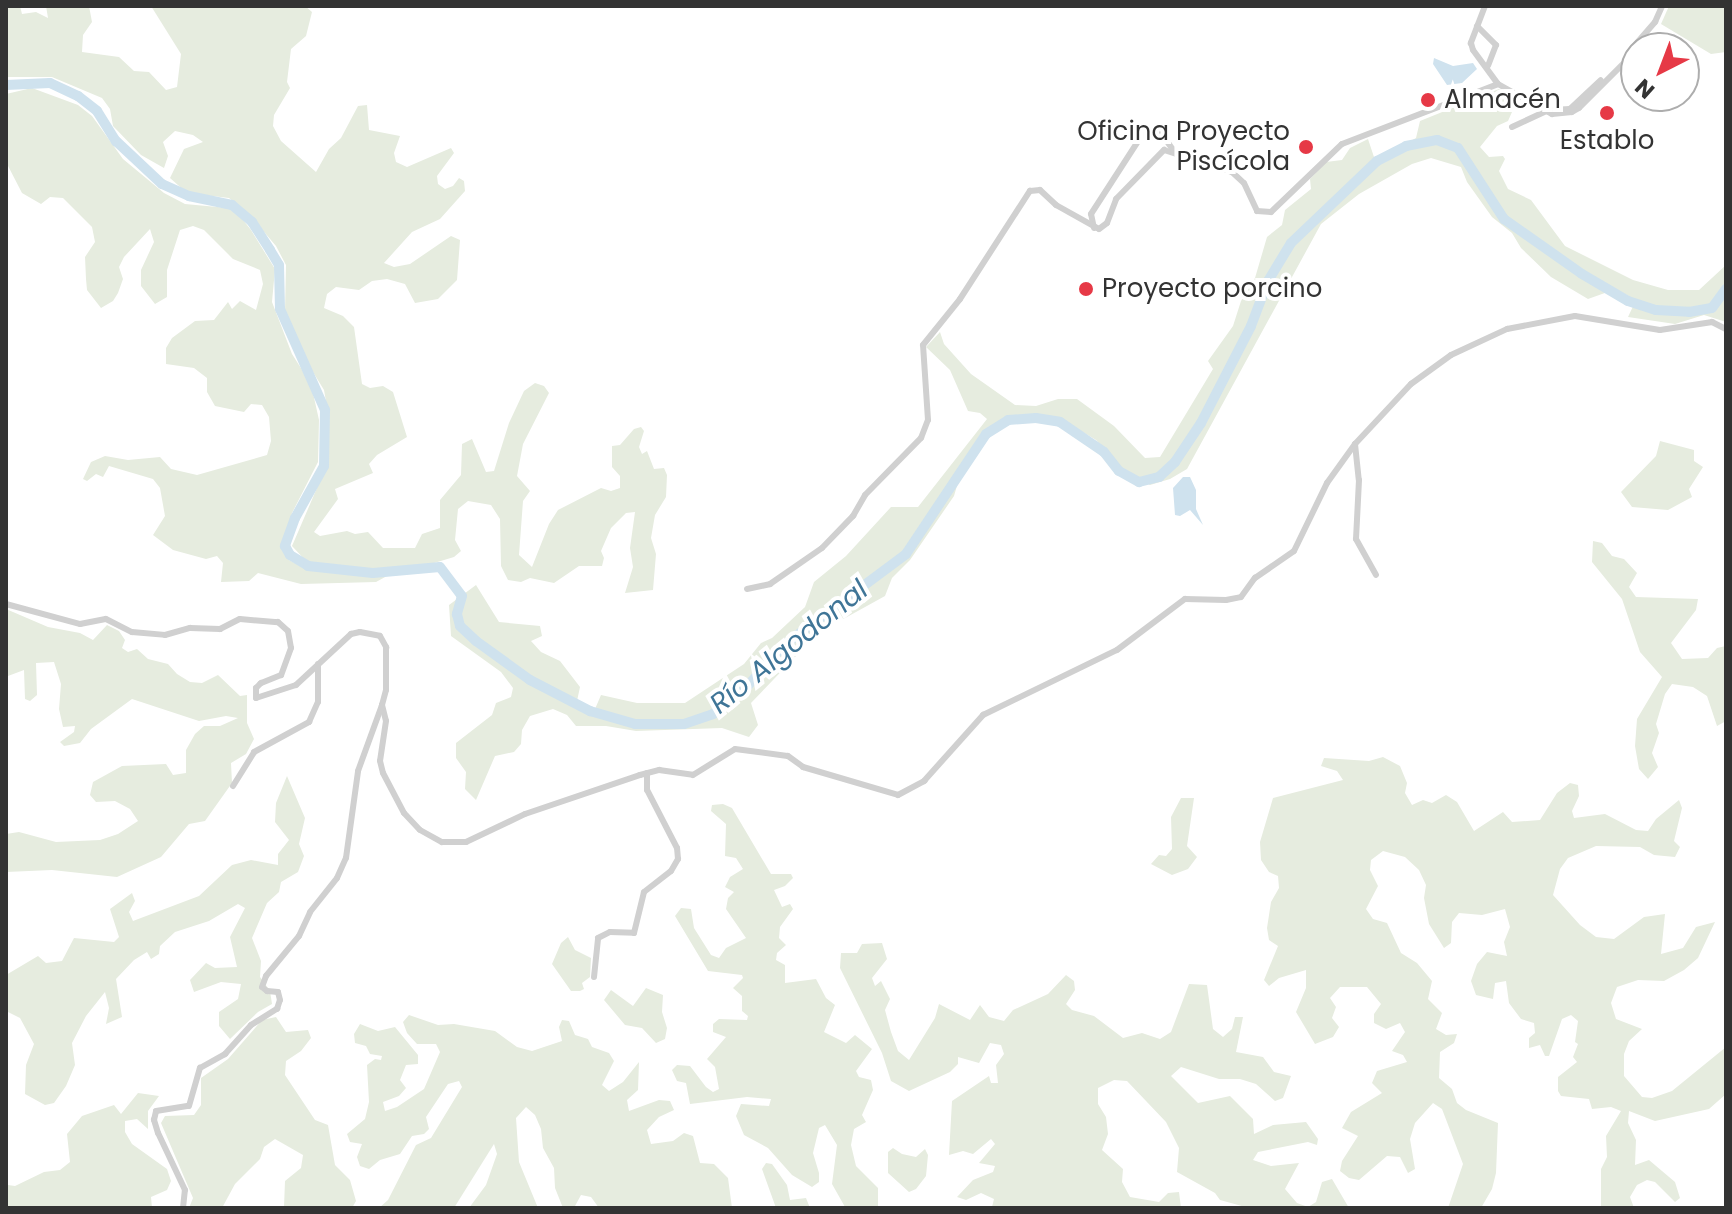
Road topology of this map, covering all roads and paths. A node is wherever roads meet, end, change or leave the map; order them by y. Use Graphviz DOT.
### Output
graph roads {
  1 [pos="1485,6"];
  2 [pos="1665,6"];
  3 [pos="1477,26"];
  4 [pos="1648,32"];
  5 [pos="1620,62"];
  6 [pos="1488,66"];
  7 [pos="1620,66"];
  8 [pos="1498,84"];
  9 [pos="1547,111"];
  10 [pos="1512,127"];
  11 [pos="1175,153"];
  12 [pos="1094,228"];
  13 [pos="1726,329"];
  14 [pos="1355,444"];
  15 [pos="1376,575"];
  16 [pos="747,589"];
  17 [pos="6,604"];
  18 [pos="318,664"];
  19 [pos="382,705"];
  20 [pos="647,773"];
  21 [pos="233,786"];
  22 [pos="594,977"];
  23 [pos="183,1208"];
  1 -- 3 [label="street"];
  2 -- 4 [label="street"];
  3 -- 6 [label="street"];
  3 -- 6 [label="street"];
  5 -- 9 [label="street"];
  6 -- 8 [label="street"];
  7 -- 9 [label="street"];
  8 -- 9 [label="street"];
  8 -- 11 [label="street"];
  9 -- 10 [label="street"];
  11 -- 12 [label="street"];
  11 -- 12 [label="street"];
  12 -- 16 [label="street"];
  13 -- 14 [label="street"];
  14 -- 15 [label="street"];
  14 -- 20 [label="street"];
  17 -- 18 [label="street"];
  18 -- 19 [label="street"];
  18 -- 21 [label="street"];
  19 -- 20 [label="street"];
  19 -- 23 [label="street"];
  20 -- 22 [label="street"];
}
